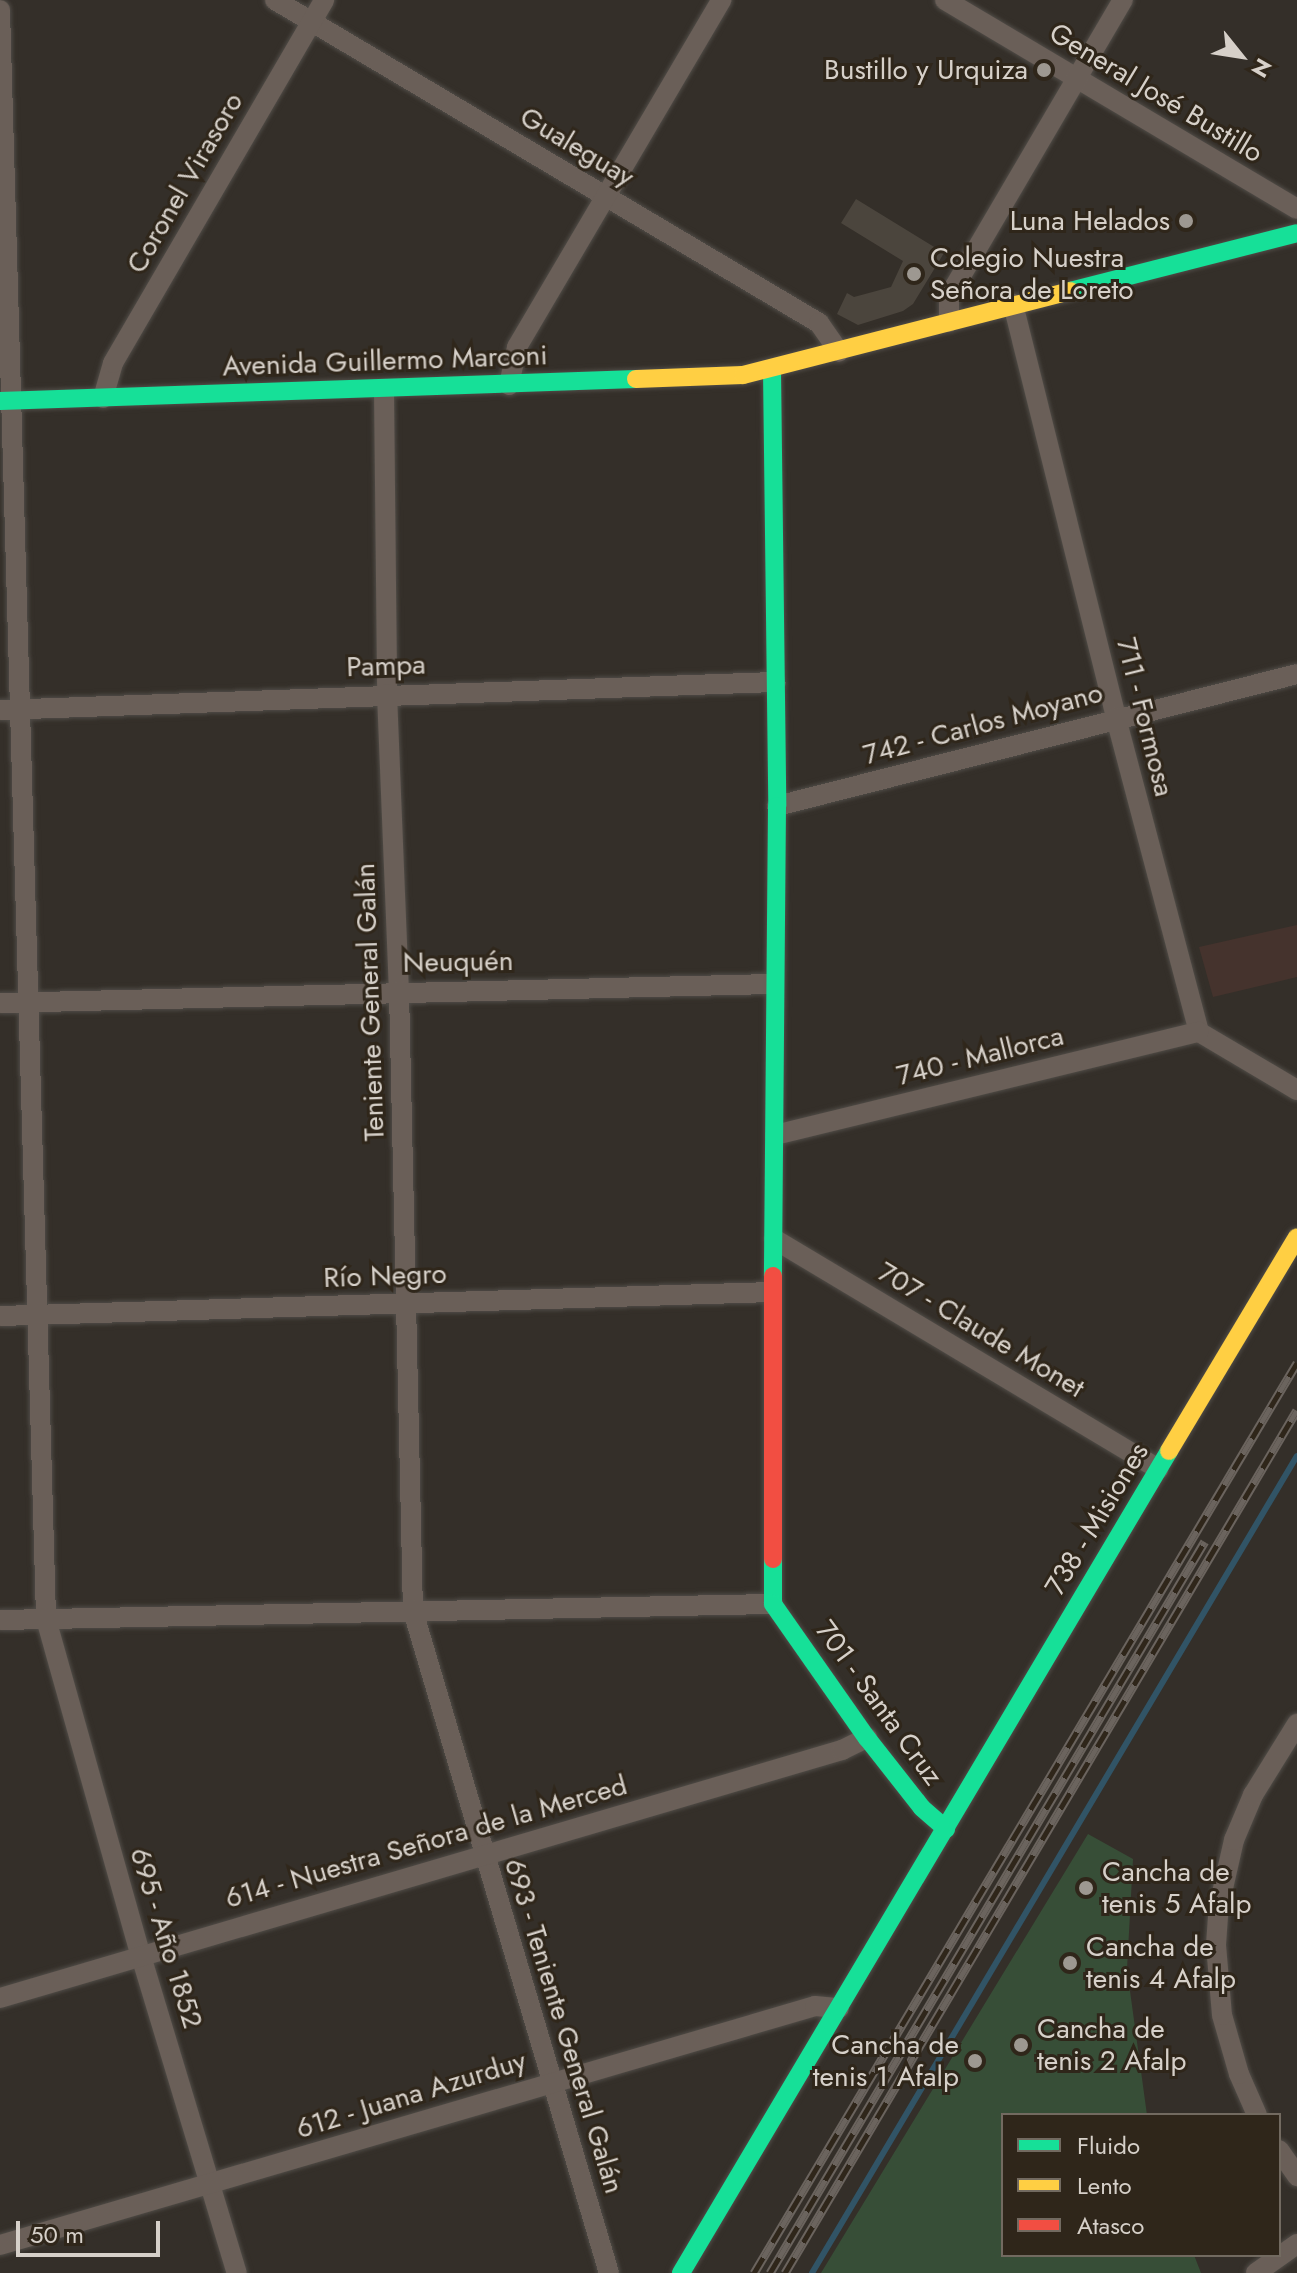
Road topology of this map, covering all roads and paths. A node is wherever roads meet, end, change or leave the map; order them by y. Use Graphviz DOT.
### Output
graph roads {
  1 [pos="275,0"];
  2 [pos="324,0"];
  3 [pos="721,0"];
  4 [pos="945,0"];
  5 [pos="1123,0"];
  6 [pos="0,10"];
  7 [pos="311,22"];
  8 [pos="1077,79"];
  9 [pos="606,196"];
  10 [pos="1297,209"];
  11 [pos="1297,233"];
  12 [pos="1013,304"];
  13 [pos="949,322"];
  14 [pos="839,352"];
  15 [pos="772,370"];
  16 [pos="509,385"];
  17 [pos="384,390"];
  18 [pos="103,398"];
  19 [pos="5,400"];
  20 [pos="1297,674"];
  21 [pos="775,682"];
  22 [pos="387,694"];
  23 [pos="10,709"];
  24 [pos="1116,718"];
  25 [pos="777,806"];
  26 [pos="773,984"];
  27 [pos="399,991"];
  28 [pos="31,1002"];
  29 [pos="0,1003"];
  30 [pos="1199,1032"];
  31 [pos="1297,1090"];
  32 [pos="775,1135"];
  33 [pos="1297,1237"];
  34 [pos="774,1239"];
  35 [pos="772,1292"];
  36 [pos="407,1303"];
  37 [pos="0,1316"];
  38 [pos="39,1316"];
  39 [pos="1159,1469"];
  40 [pos="773,1604"];
  41 [pos="413,1611"];
  42 [pos="46,1619"];
  43 [pos="0,1620"];
  44 [pos="1297,1724"];
  45 [pos="867,1738"];
  46 [pos="946,1829"];
  47 [pos="483,1853"];
  48 [pos="141,1956"];
  49 [pos="0,1998"];
  50 [pos="839,2008"];
  51 [pos="550,2083"];
  52 [pos="1256,2113"];
  53 [pos="1281,2153"];
  54 [pos="1297,2176"];
  55 [pos="213,2184"];
  56 [pos="0,2245"];
  57 [pos="1295,2249"];
  58 [pos="237,2273"];
  59 [pos="609,2273"];
  60 [pos="681,2273"];
  61 [pos="1256,2273"];
  1 -- 7 [label="street, Gualeguay"];
  2 -- 7 [label="street, Coronel Virasoro"];
  3 -- 9 [label="street"];
  4 -- 8 [label="street, General José Bustillo"];
  5 -- 8 [label="street"];
  6 -- 19 [label="street, 695 - Año 1852"];
  7 -- 9 [label="street, Gualeguay"];
  7 -- 18 [label="street, Coronel Virasoro"];
  8 -- 10 [label="street, General José Bustillo"];
  8 -- 13 [label="street"];
  9 -- 14 [label="street, Gualeguay"];
  9 -- 16 [label="street"];
  11 -- 12 [label="street, Avenida Guillermo Marconi"];
  12 -- 13 [label="street, Avenida Guillermo Marconi"];
  12 -- 24 [label="street, 711 - Formosa"];
  13 -- 14 [label="street, Avenida Guillermo Marconi"];
  14 -- 15 [label="street, Avenida Guillermo Marconi"];
  15 -- 16 [label="street, Avenida Guillermo Marconi"];
  15 -- 21 [label="street"];
  16 -- 17 [label="street, Avenida Guillermo Marconi"];
  17 -- 18 [label="street, Avenida Guillermo Marconi"];
  17 -- 22 [label="street, Teniente General Galán"];
  18 -- 19 [label="street, Avenida Guillermo Marconi"];
  19 -- 23 [label="street, 695 - Año 1852"];
  20 -- 24 [label="street, 742 - Carlos Moyano"];
  21 -- 22 [label="street, Pampa"];
  21 -- 25 [label="street"];
  22 -- 23 [label="street, Pampa"];
  22 -- 27 [label="street, Teniente General Galán"];
  23 -- 28 [label="street, 695 - Año 1852"];
  24 -- 25 [label="street, 742 - Carlos Moyano"];
  24 -- 30 [label="street, 711 - Formosa"];
  25 -- 26 [label="street"];
  26 -- 27 [label="street, Neuquén"];
  26 -- 32 [label="street"];
  27 -- 28 [label="street, Neuquén"];
  27 -- 36 [label="street, Teniente General Galán"];
  28 -- 29 [label="street, Neuquén"];
  28 -- 38 [label="street, 695 - Año 1852"];
  30 -- 31 [label="street"];
  30 -- 32 [label="street, 740 - Mallorca"];
  32 -- 34 [label="street"];
  33 -- 39 [label="street, 738 - Misiones"];
  34 -- 35 [label="street"];
  34 -- 39 [label="street, 707 - Claude Monet"];
  35 -- 36 [label="street, Río Negro"];
  35 -- 40 [label="street"];
  36 -- 38 [label="street, Río Negro"];
  36 -- 41 [label="street, Teniente General Galán"];
  37 -- 38 [label="street, Río Negro"];
  38 -- 42 [label="street, 695 - Año 1852"];
  39 -- 46 [label="street, 738 - Misiones"];
  40 -- 41 [label="street"];
  40 -- 45 [label="street, 701 - Santa Cruz"];
  41 -- 42 [label="street"];
  41 -- 47 [label="street, 693 - Teniente General Galán"];
  42 -- 43 [label="street"];
  42 -- 48 [label="street, 695 - Año 1852"];
  44 -- 52 [label="street"];
  45 -- 46 [label="street, 701 - Santa Cruz"];
  45 -- 47 [label="street, 614 - Nuestra Señora de la Merced"];
  46 -- 50 [label="street, 738 - Misiones"];
  47 -- 48 [label="street, 614 - Nuestra Señora de la Merced"];
  47 -- 51 [label="street, 693 - Teniente General Galán"];
  48 -- 49 [label="street, 614 - Nuestra Señora de la Merced"];
  48 -- 55 [label="street, 695 - Año 1852"];
  50 -- 51 [label="street, 612 - Juana Azurduy"];
  50 -- 60 [label="street, 738 - Misiones"];
  51 -- 55 [label="street, 612 - Juana Azurduy"];
  51 -- 59 [label="street, 693 - Teniente General Galán"];
  53 -- 54 [label="street"];
  55 -- 56 [label="street, 612 - Juana Azurduy"];
  55 -- 58 [label="street, 695 - Año 1852"];
  57 -- 61 [label="street"];
}
